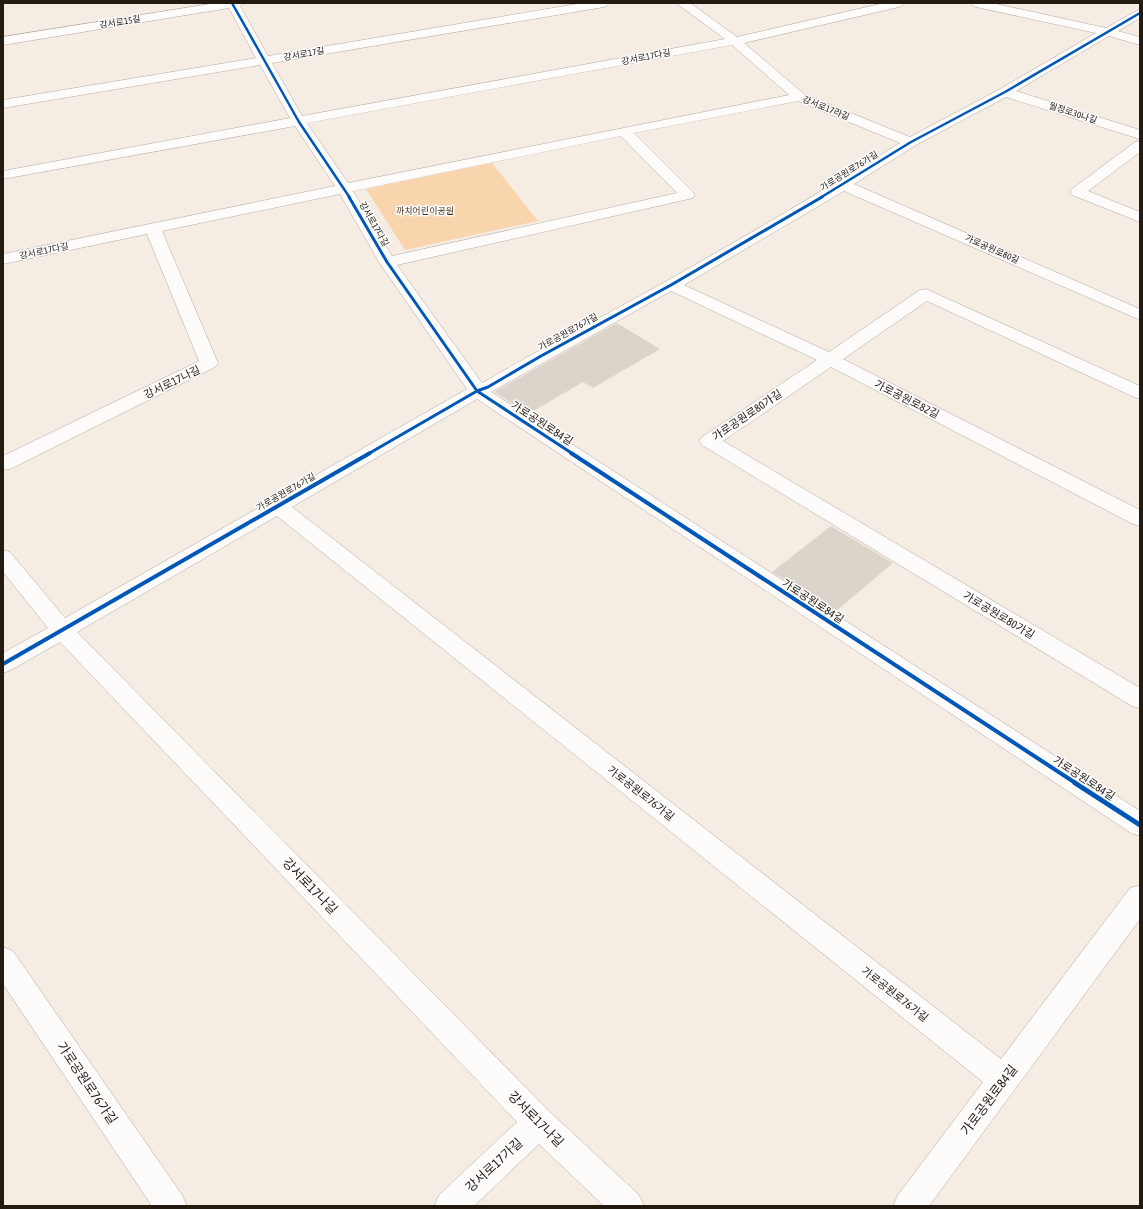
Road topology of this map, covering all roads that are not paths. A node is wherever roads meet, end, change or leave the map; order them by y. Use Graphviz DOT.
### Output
graph roads {
  1 [pos="234,3"];
  2 [pos="604,3"];
  3 [pos="682,3"];
  4 [pos="898,3"];
  5 [pos="976,3"];
  6 [pos="1140,13"];
  7 [pos="1107,32"];
  8 [pos="3,41"];
  9 [pos="735,41"];
  10 [pos="1140,41"];
  11 [pos="263,60"];
  12 [pos="1005,92"];
  13 [pos="799,97"];
  14 [pos="3,104"];
  15 [pos="299,122"];
  16 [pos="624,131"];
  17 [pos="1140,135"];
  18 [pos="911,142"];
  19 [pos="1140,145"];
  20 [pos="3,175"];
  21 [pos="843,185"];
  22 [pos="344,188"];
  23 [pos="1140,217"];
  24 [pos="153,229"];
  25 [pos="3,259"];
  26 [pos="387,262"];
  27 [pos="671,285"];
  28 [pos="1140,315"];
  29 [pos="830,359"];
  30 [pos="477,391"];
  31 [pos="1140,393"];
  32 [pos="3,464"];
  33 [pos="278,506"];
  34 [pos="1140,519"];
  35 [pos="3,557"];
  36 [pos="62,630"];
  37 [pos="3,664"];
  38 [pos="1140,699"];
  39 [pos="1140,825"];
  40 [pos="1140,897"];
  41 [pos="3,960"];
  42 [pos="1004,1080"];
  43 [pos="539,1123"];
  44 [pos="171,1206"];
  45 [pos="450,1206"];
  46 [pos="628,1206"];
  47 [pos="908,1206"];
  1 -- 8 [label="street, 강서로15길"];
  1 -- 11 [label="street, 강서로17다길"];
  2 -- 11 [label="street, 강서로17길"];
  3 -- 9 [label="street, 강서로17라길"];
  4 -- 9 [label="street"];
  5 -- 7 [label="street"];
  6 -- 7 [label="street, 가로공원로76가길"];
  7 -- 10 [label="street"];
  7 -- 12 [label="street, 가로공원로76가길"];
  9 -- 13 [label="street, 강서로17라길"];
  9 -- 15 [label="street, 강서로17다길"];
  11 -- 14 [label="street, 강서로17길"];
  11 -- 15 [label="street, 강서로17다길"];
  12 -- 17 [label="street, 월정로30나길"];
  12 -- 18 [label="street, 가로공원로76가길"];
  13 -- 16 [label="street, 강서로17다길"];
  13 -- 18 [label="street, 강서로17라길"];
  15 -- 20 [label="street, 강서로17다길"];
  15 -- 22 [label="street, 강서로17다길"];
  16 -- 22 [label="street, 강서로17다길"];
  16 -- 26 [label="street, 강서로17다길"];
  18 -- 21 [label="street, 가로공원로76가길"];
  19 -- 23 [label="street"];
  21 -- 27 [label="street, 가로공원로76가길"];
  21 -- 28 [label="street, 가로공원로80길"];
  22 -- 24 [label="street, 강서로17다길"];
  22 -- 26 [label="street, 강서로17다길"];
  24 -- 25 [label="street, 강서로17다길"];
  24 -- 32 [label="street, 강서로17나길"];
  26 -- 30 [label="street, 강서로17다길"];
  27 -- 29 [label="street, 가로공원로82길"];
  27 -- 30 [label="street, 가로공원로76가길"];
  29 -- 31 [label="street, 가로공원로80가길"];
  29 -- 34 [label="street, 가로공원로82길"];
  29 -- 38 [label="street, 가로공원로80가길"];
  30 -- 33 [label="street, 가로공원로76가길"];
  30 -- 39 [label="street, 가로공원로84길"];
  33 -- 36 [label="street, 가로공원로76가길"];
  33 -- 42 [label="street, 가로공원로76가길"];
  35 -- 36 [label="street, 강서로17나길"];
  36 -- 37 [label="street, 가로공원로76가길"];
  36 -- 43 [label="street, 강서로17나길"];
  40 -- 42 [label="street, 가로공원로84길"];
  41 -- 44 [label="street, 가로공원로76가길"];
  42 -- 47 [label="street, 가로공원로84길"];
  43 -- 45 [label="street, 강서로17가길"];
  43 -- 46 [label="street, 강서로17나길"];
}
